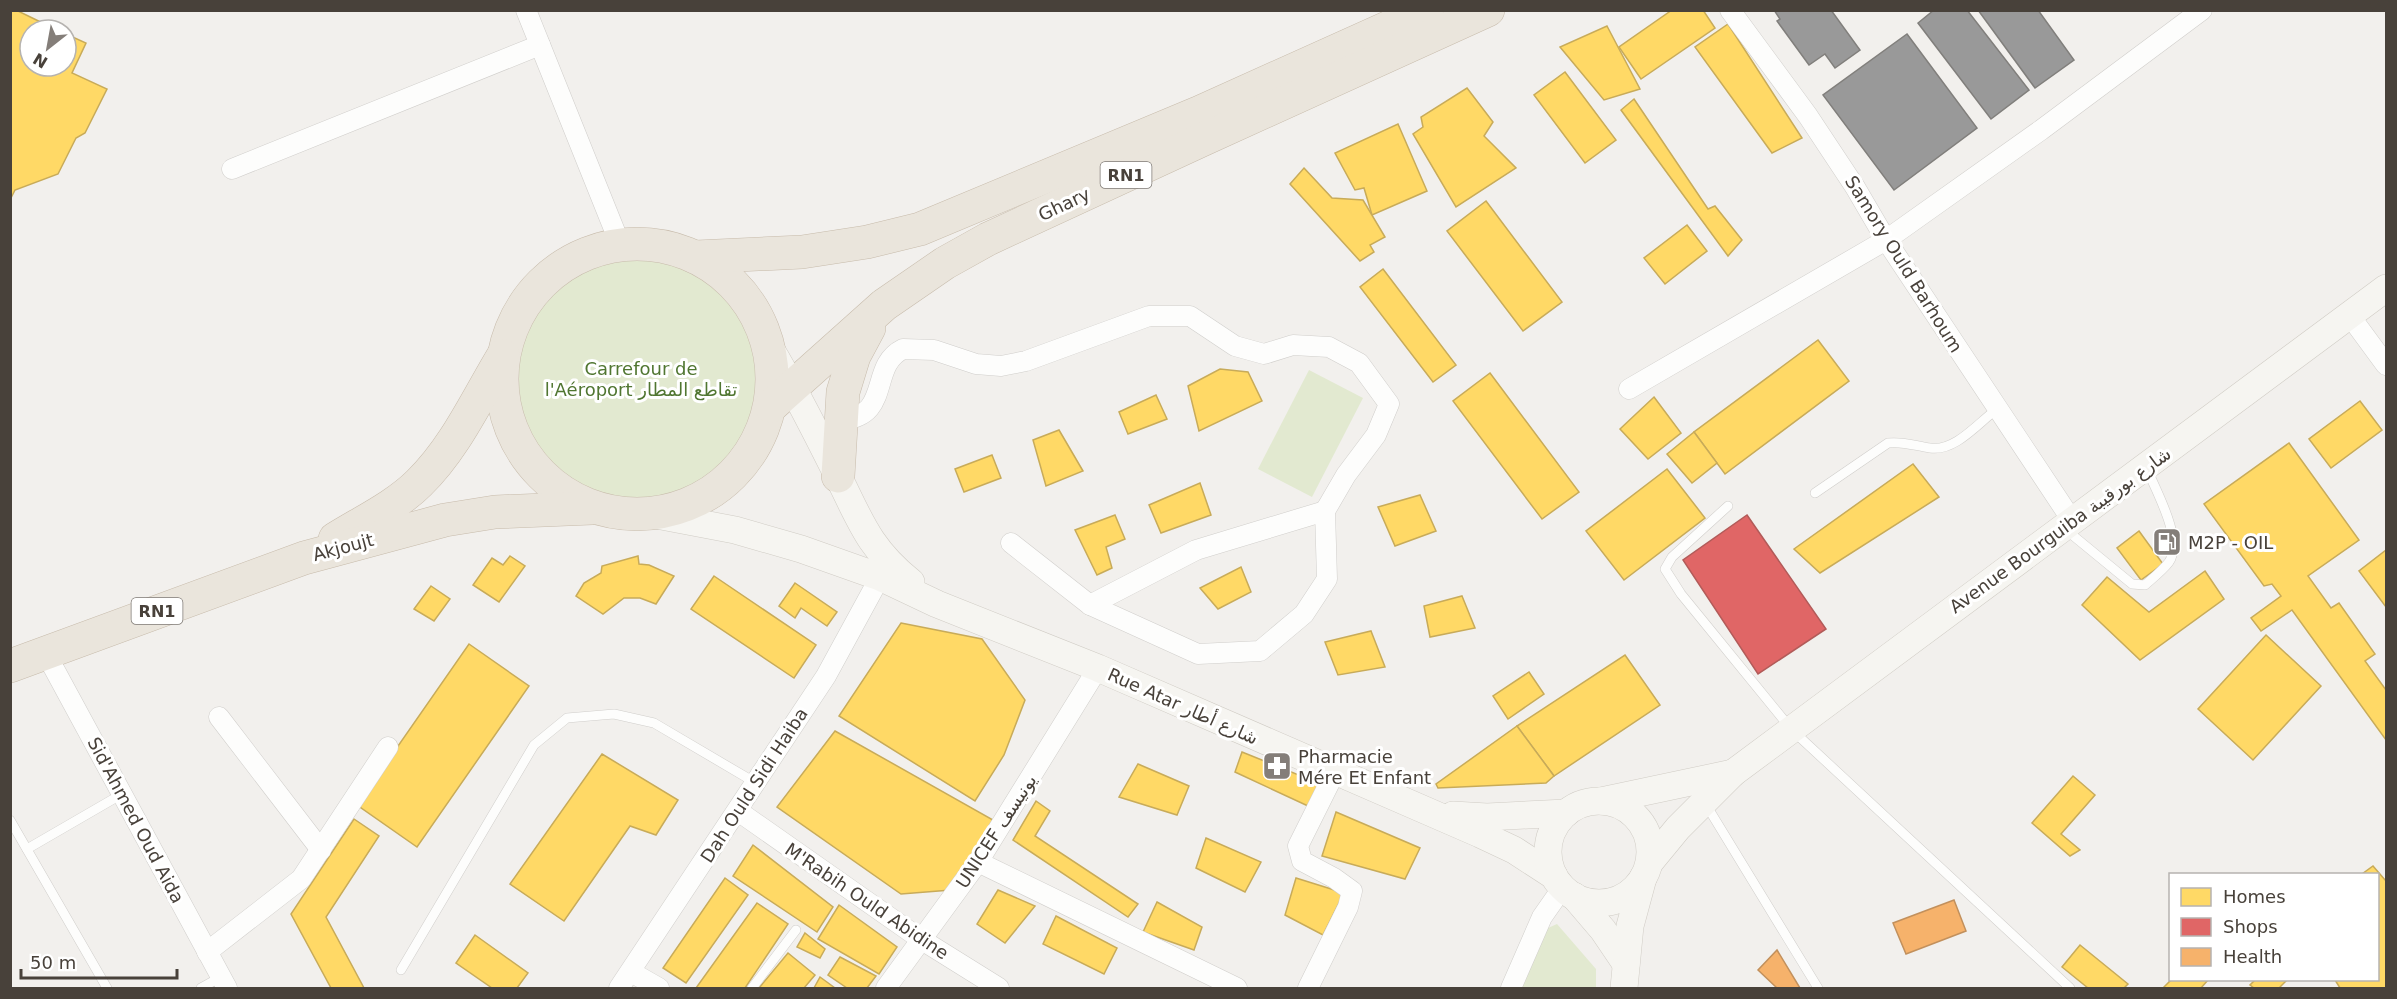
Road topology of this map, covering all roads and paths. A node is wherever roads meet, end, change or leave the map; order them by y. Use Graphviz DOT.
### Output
graph roads {
  1 [pos="526,10"];
  2 [pos="1427,10"];
  3 [pos="1488,10"];
  4 [pos="1730,10"];
  5 [pos="2202,10"];
  6 [pos="1390,42"];
  7 [pos="540,45"];
  8 [pos="232,169"];
  9 [pos="1886,240"];
  10 [pos="620,244"];
  11 [pos="696,257"];
  12 [pos="2386,288"];
  13 [pos="884,305"];
  14 [pos="2350,316"];
  15 [pos="504,355"];
  16 [pos="2386,365"];
  17 [pos="1629,389"];
  18 [pos="782,396"];
  19 [pos="1997,409"];
  20 [pos="840,420"];
  21 [pos="2146,467"];
  22 [pos="838,476"];
  23 [pos="1815,493"];
  24 [pos="1728,506"];
  25 [pos="597,508"];
  26 [pos="1325,512"];
  27 [pos="651,513"];
  28 [pos="2068,525"];
  29 [pos="1011,543"];
  30 [pos="304,558"];
  31 [pos="880,577"];
  32 [pos="937,604"];
  33 [pos="1090,605"];
  34 [pos="45,652"];
  35 [pos="10,666"];
  36 [pos="1098,669"];
  37 [pos="219,717"];
  38 [pos="1792,730"];
  39 [pos="388,747"];
  40 [pos="1335,772"];
  41 [pos="1733,772"];
  42 [pos="756,783"];
  43 [pos="122,795"];
  44 [pos="1601,801"];
  45 [pos="1704,801"];
  46 [pos="738,811"];
  47 [pos="1428,813"];
  48 [pos="1566,813"];
  49 [pos="10,820"];
  50 [pos="27,849"];
  51 [pos="321,850"];
  52 [pos="978,862"];
  53 [pos="1646,870"];
  54 [pos="1564,887"];
  55 [pos="796,930"];
  56 [pos="922,940"];
  57 [pos="207,952"];
  58 [pos="401,970"];
  59 [pos="631,972"];
  60 [pos="1625,976"];
  61 [pos="224,983"];
  62 [pos="107,988"];
  63 [pos="201,988"];
  64 [pos="619,988"];
  65 [pos="659,988"];
  66 [pos="752,988"];
  67 [pos="886,988"];
  68 [pos="999,988"];
  69 [pos="1237,988"];
  70 [pos="1308,988"];
  71 [pos="1511,988"];
  72 [pos="1818,988"];
  73 [pos="2070,988"];
  1 -- 7 [label="street"];
  2 -- 6 [label="highway, Ghary / RN1"];
  3 -- 6 [label="highway, Ghary / RN1"];
  4 -- 9 [label="street, Samory Ould Barhoum"];
  5 -- 9 [label="street"];
  6 -- 11 [label="highway, Ghary / RN1"];
  6 -- 13 [label="highway, Ghary / RN1"];
  7 -- 8 [label="street"];
  7 -- 10 [label="street"];
  9 -- 17 [label="street"];
  9 -- 19 [label="street, Samory Ould Barhoum"];
  10 -- 11 [label="highway"];
  10 -- 15 [label="highway"];
  11 -- 18 [label="highway"];
  12 -- 14 [label="street, Avenue Bourguiba شارع بورقيبة"];
  13 -- 18 [label="highway, Ghary / RN1"];
  13 -- 20 [label="highway"];
  14 -- 16 [label="street"];
  14 -- 21 [label="street, Avenue Bourguiba شارع بورقيبة"];
  15 -- 25 [label="highway"];
  15 -- 30 [label="highway, Akjoujt / RN1"];
  18 -- 22 [label="street, Rue Atar شارع أطار"];
  18 -- 27 [label="highway"];
  19 -- 23 [label="lane"];
  19 -- 28 [label="street, Samory Ould Barhoum"];
  20 -- 22 [label="highway"];
  20 -- 26 [label="street"];
  21 -- 28 [label="street, Avenue Bourguiba شارع بورقيبة"];
  21 -- 28 [label="lane"];
  22 -- 32 [label="street, Rue Atar شارع أطار"];
  24 -- 38 [label="lane"];
  25 -- 27 [label="highway"];
  25 -- 30 [label="highway, Akjoujt / RN1"];
  26 -- 33 [label="street"];
  26 -- 33 [label="street"];
  27 -- 31 [label="street, Rue Atar شارع أطار"];
  28 -- 38 [label="street, Avenue Bourguiba شارع بورقيبة"];
  29 -- 33 [label="street"];
  30 -- 34 [label="highway, RN1"];
  31 -- 32 [label="street, Rue Atar شارع أطار"];
  31 -- 42 [label="street, Dah Ould Sidi Haiba"];
  32 -- 36 [label="street, Rue Atar شارع أطار"];
  34 -- 35 [label="highway, RN1"];
  34 -- 43 [label="street, Sid'Ahmed Oud Aida"];
  36 -- 40 [label="street, Rue Atar شارع أطار"];
  36 -- 52 [label="street, UNICEF يونيسف"];
  37 -- 51 [label="street"];
  38 -- 41 [label="street, Avenue Bourguiba شارع بورقيبة"];
  38 -- 73 [label="lane"];
  39 -- 51 [label="street"];
  40 -- 47 [label="street, Rue Atar شارع أطار"];
  40 -- 70 [label="street"];
  41 -- 44 [label="street, Avenue Bourguiba شارع بورقيبة"];
  41 -- 45 [label="street, Avenue Bourguiba شارع بورقيبة"];
  42 -- 46 [label="street, Dah Ould Sidi Haiba"];
  42 -- 58 [label="lane"];
  43 -- 50 [label="lane"];
  43 -- 57 [label="street, Sid'Ahmed Oud Aida"];
  44 -- 48 [label="street"];
  44 -- 53 [label="street"];
  45 -- 53 [label="street, Avenue Bourguiba شارع بورقيبة"];
  45 -- 72 [label="lane"];
  46 -- 56 [label="street, M'Rabih Ould Abidine"];
  46 -- 59 [label="street, Dah Ould Sidi Haiba"];
  47 -- 48 [label="street, Rue Atar شارع أطار"];
  47 -- 54 [label="street, Rue Atar شارع أطار"];
  48 -- 54 [label="street"];
  49 -- 50 [label="lane"];
  50 -- 62 [label="lane"];
  51 -- 57 [label="street"];
  52 -- 56 [label="street, UNICEF يونيسف"];
  52 -- 69 [label="street"];
  53 -- 54 [label="street"];
  53 -- 60 [label="street"];
  54 -- 60 [label="street"];
  54 -- 71 [label="street"];
  55 -- 66 [label="lane"];
  56 -- 67 [label="street, UNICEF يونيسف"];
  56 -- 68 [label="street, M'Rabih Ould Abidine"];
  57 -- 61 [label="street, Sid'Ahmed Oud Aida"];
  59 -- 64 [label="street, Dah Ould Sidi Haiba"];
  59 -- 65 [label="street"];
  61 -- 63 [label="lane"];
}
